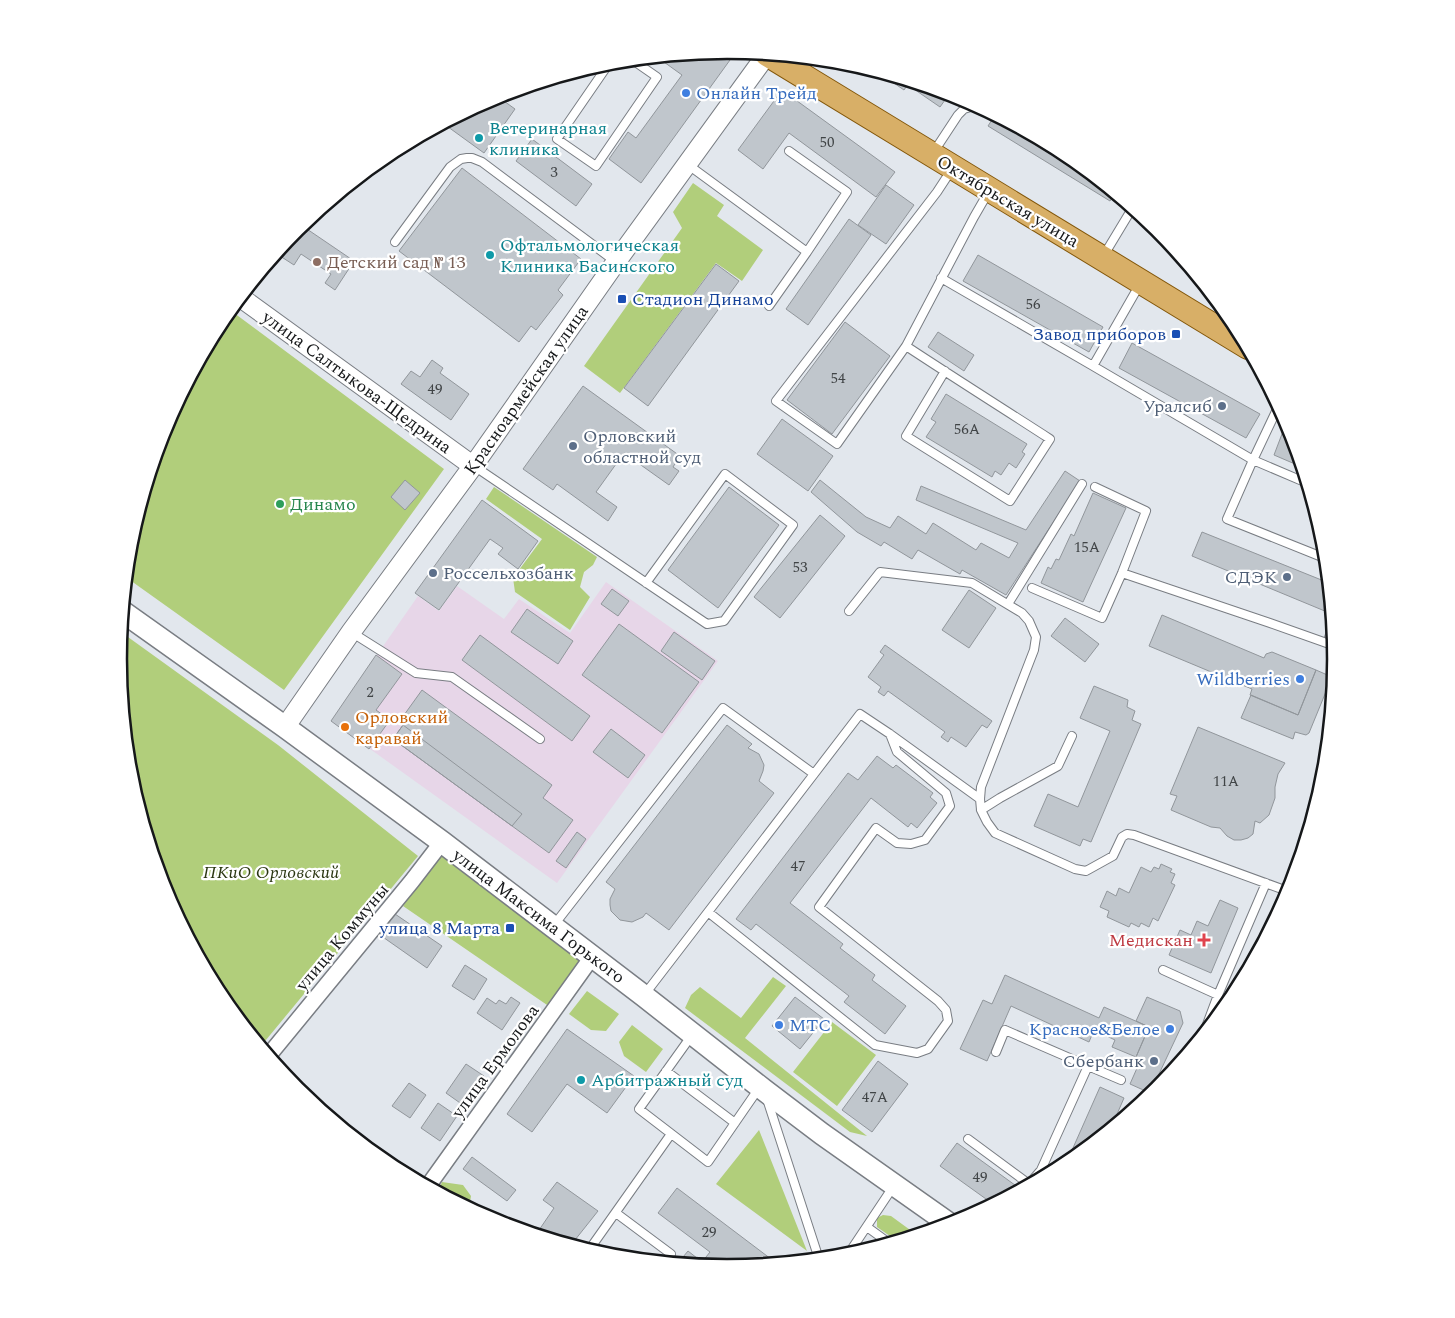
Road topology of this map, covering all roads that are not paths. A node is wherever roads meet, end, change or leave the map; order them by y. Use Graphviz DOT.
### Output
graph roads {
  1 [pos="763,60"];
  2 [pos="779,61"];
  3 [pos="639,65"];
  4 [pos="603,72"];
  5 [pos="966,108"];
  6 [pos="789,151"];
  7 [pos="932,154"];
  8 [pos="687,164"];
  9 [pos="953,168"];
  10 [pos="990,190"];
  11 [pos="1129,214"];
  12 [pos="395,242"];
  13 [pos="807,252"];
  14 [pos="1102,258"];
  15 [pos="616,262"];
  16 [pos="941,278"];
  17 [pos="1141,282"];
  18 [pos="246,301"];
  19 [pos="769,306"];
  20 [pos="1235,339"];
  21 [pos="906,346"];
  22 [pos="1092,366"];
  23 [pos="945,372"];
  24 [pos="1275,414"];
  25 [pos="1253,460"];
  26 [pos="473,466"];
  27 [pos="1300,480"];
  28 [pos="1082,484"];
  29 [pos="1095,487"];
  30 [pos="1318,556"];
  31 [pos="1122,573"];
  32 [pos="646,583"];
  33 [pos="1032,588"];
  34 [pos="1008,604"];
  35 [pos="849,611"];
  36 [pos="129,617"];
  37 [pos="351,632"];
  38 [pos="1327,643"];
  39 [pos="285,727"];
  40 [pos="890,734"];
  41 [pos="1072,736"];
  42 [pos="540,739"];
  43 [pos="814,774"];
  44 [pos="980,799"];
  45 [pos="981,810"];
  46 [pos="442,842"];
  47 [pos="1266,883"];
  48 [pos="1282,889"];
  49 [pos="708,912"];
  50 [pos="552,926"];
  51 [pos="592,957"];
  52 [pos="1163,970"];
  53 [pos="1218,995"];
  54 [pos="644,996"];
  55 [pos="1214,1010"];
  56 [pos="692,1035"];
  57 [pos="272,1050"];
  58 [pos="996,1052"];
  59 [pos="1088,1066"];
  60 [pos="666,1071"];
  61 [pos="1121,1080"];
  62 [pos="762,1089"];
  63 [pos="735,1123"];
  64 [pos="671,1134"];
  65 [pos="968,1139"];
  66 [pos="1040,1171"];
  67 [pos="431,1181"];
  68 [pos="1024,1181"];
  69 [pos="895,1185"];
  70 [pos="616,1213"];
  71 [pos="943,1219"];
  72 [pos="867,1227"];
  73 [pos="883,1239"];
  74 [pos="593,1244"];
  75 [pos="854,1246"];
  76 [pos="817,1252"];
  77 [pos="671,1254"];
  1 -- 8 [label="street, Красноармейская улица"];
  2 -- 7 [label="main road, Октябрьская улица"];
  3 -- 4 [label="lane"];
  5 -- 7 [label="lane"];
  6 -- 13 [label="lane"];
  7 -- 9 [label="main road, Октябрьская улица"];
  8 -- 13 [label="lane"];
  8 -- 15 [label="street, Красноармейская улица"];
  9 -- 10 [label="main road, Октябрьская улица"];
  9 -- 21 [label="lane"];
  10 -- 14 [label="main road, Октябрьская улица"];
  10 -- 16 [label="lane"];
  11 -- 14 [label="lane"];
  12 -- 15 [label="lane"];
  13 -- 19 [label="lane"];
  14 -- 17 [label="main road, Октябрьская улица"];
  15 -- 26 [label="street, Красноармейская улица"];
  16 -- 21 [label="lane"];
  16 -- 22 [label="lane"];
  17 -- 20 [label="main road, Октябрьская улица"];
  17 -- 22 [label="lane"];
  18 -- 26 [label="street, улица Салтыкова-Щедрина"];
  21 -- 23 [label="lane"];
  22 -- 25 [label="lane"];
  23 -- 23 [label="lane"];
  24 -- 25 [label="lane"];
  25 -- 27 [label="lane"];
  25 -- 30 [label="lane"];
  26 -- 32 [label="lane"];
  26 -- 37 [label="street, Красноармейская улица"];
  28 -- 34 [label="lane"];
  29 -- 31 [label="lane"];
  31 -- 33 [label="lane"];
  31 -- 38 [label="lane"];
  32 -- 32 [label="lane"];
  34 -- 35 [label="lane"];
  34 -- 44 [label="lane"];
  36 -- 39 [label="main road, улица Максима Горького"];
  37 -- 39 [label="street, Красноармейская улица"];
  37 -- 42 [label="lane"];
  39 -- 46 [label="main road, улица Максима Горького"];
  40 -- 43 [label="lane"];
  40 -- 44 [label="lane"];
  40 -- 49 [label="lane"];
  41 -- 45 [label="lane"];
  43 -- 49 [label="lane"];
  43 -- 50 [label="lane"];
  44 -- 45 [label="lane"];
  45 -- 47 [label="lane"];
  46 -- 50 [label="main road, улица Максима Горького"];
  46 -- 57 [label="street, улица Коммуны"];
  47 -- 48 [label="lane"];
  47 -- 53 [label="lane"];
  49 -- 54 [label="lane"];
  50 -- 51 [label="main road, улица Максима Горького"];
  51 -- 54 [label="main road, улица Максима Горького"];
  51 -- 67 [label="street, улица Ермолова"];
  52 -- 53 [label="lane"];
  53 -- 55 [label="lane"];
  54 -- 56 [label="main road, улица Максима Горького"];
  56 -- 60 [label="lane"];
  56 -- 62 [label="main road, улица Максима Горького"];
  58 -- 59 [label="lane"];
  59 -- 61 [label="lane"];
  59 -- 66 [label="lane"];
  60 -- 63 [label="lane"];
  60 -- 64 [label="lane"];
  62 -- 63 [label="lane"];
  62 -- 69 [label="main road, улица Максима Горького"];
  62 -- 76 [label="lane"];
  63 -- 64 [label="lane"];
  64 -- 70 [label="lane"];
  65 -- 68 [label="lane"];
  69 -- 71 [label="main road, улица Максима Горького"];
  69 -- 72 [label="lane"];
  70 -- 74 [label="lane"];
  70 -- 77 [label="lane"];
  72 -- 73 [label="lane"];
  72 -- 75 [label="lane"];
}
